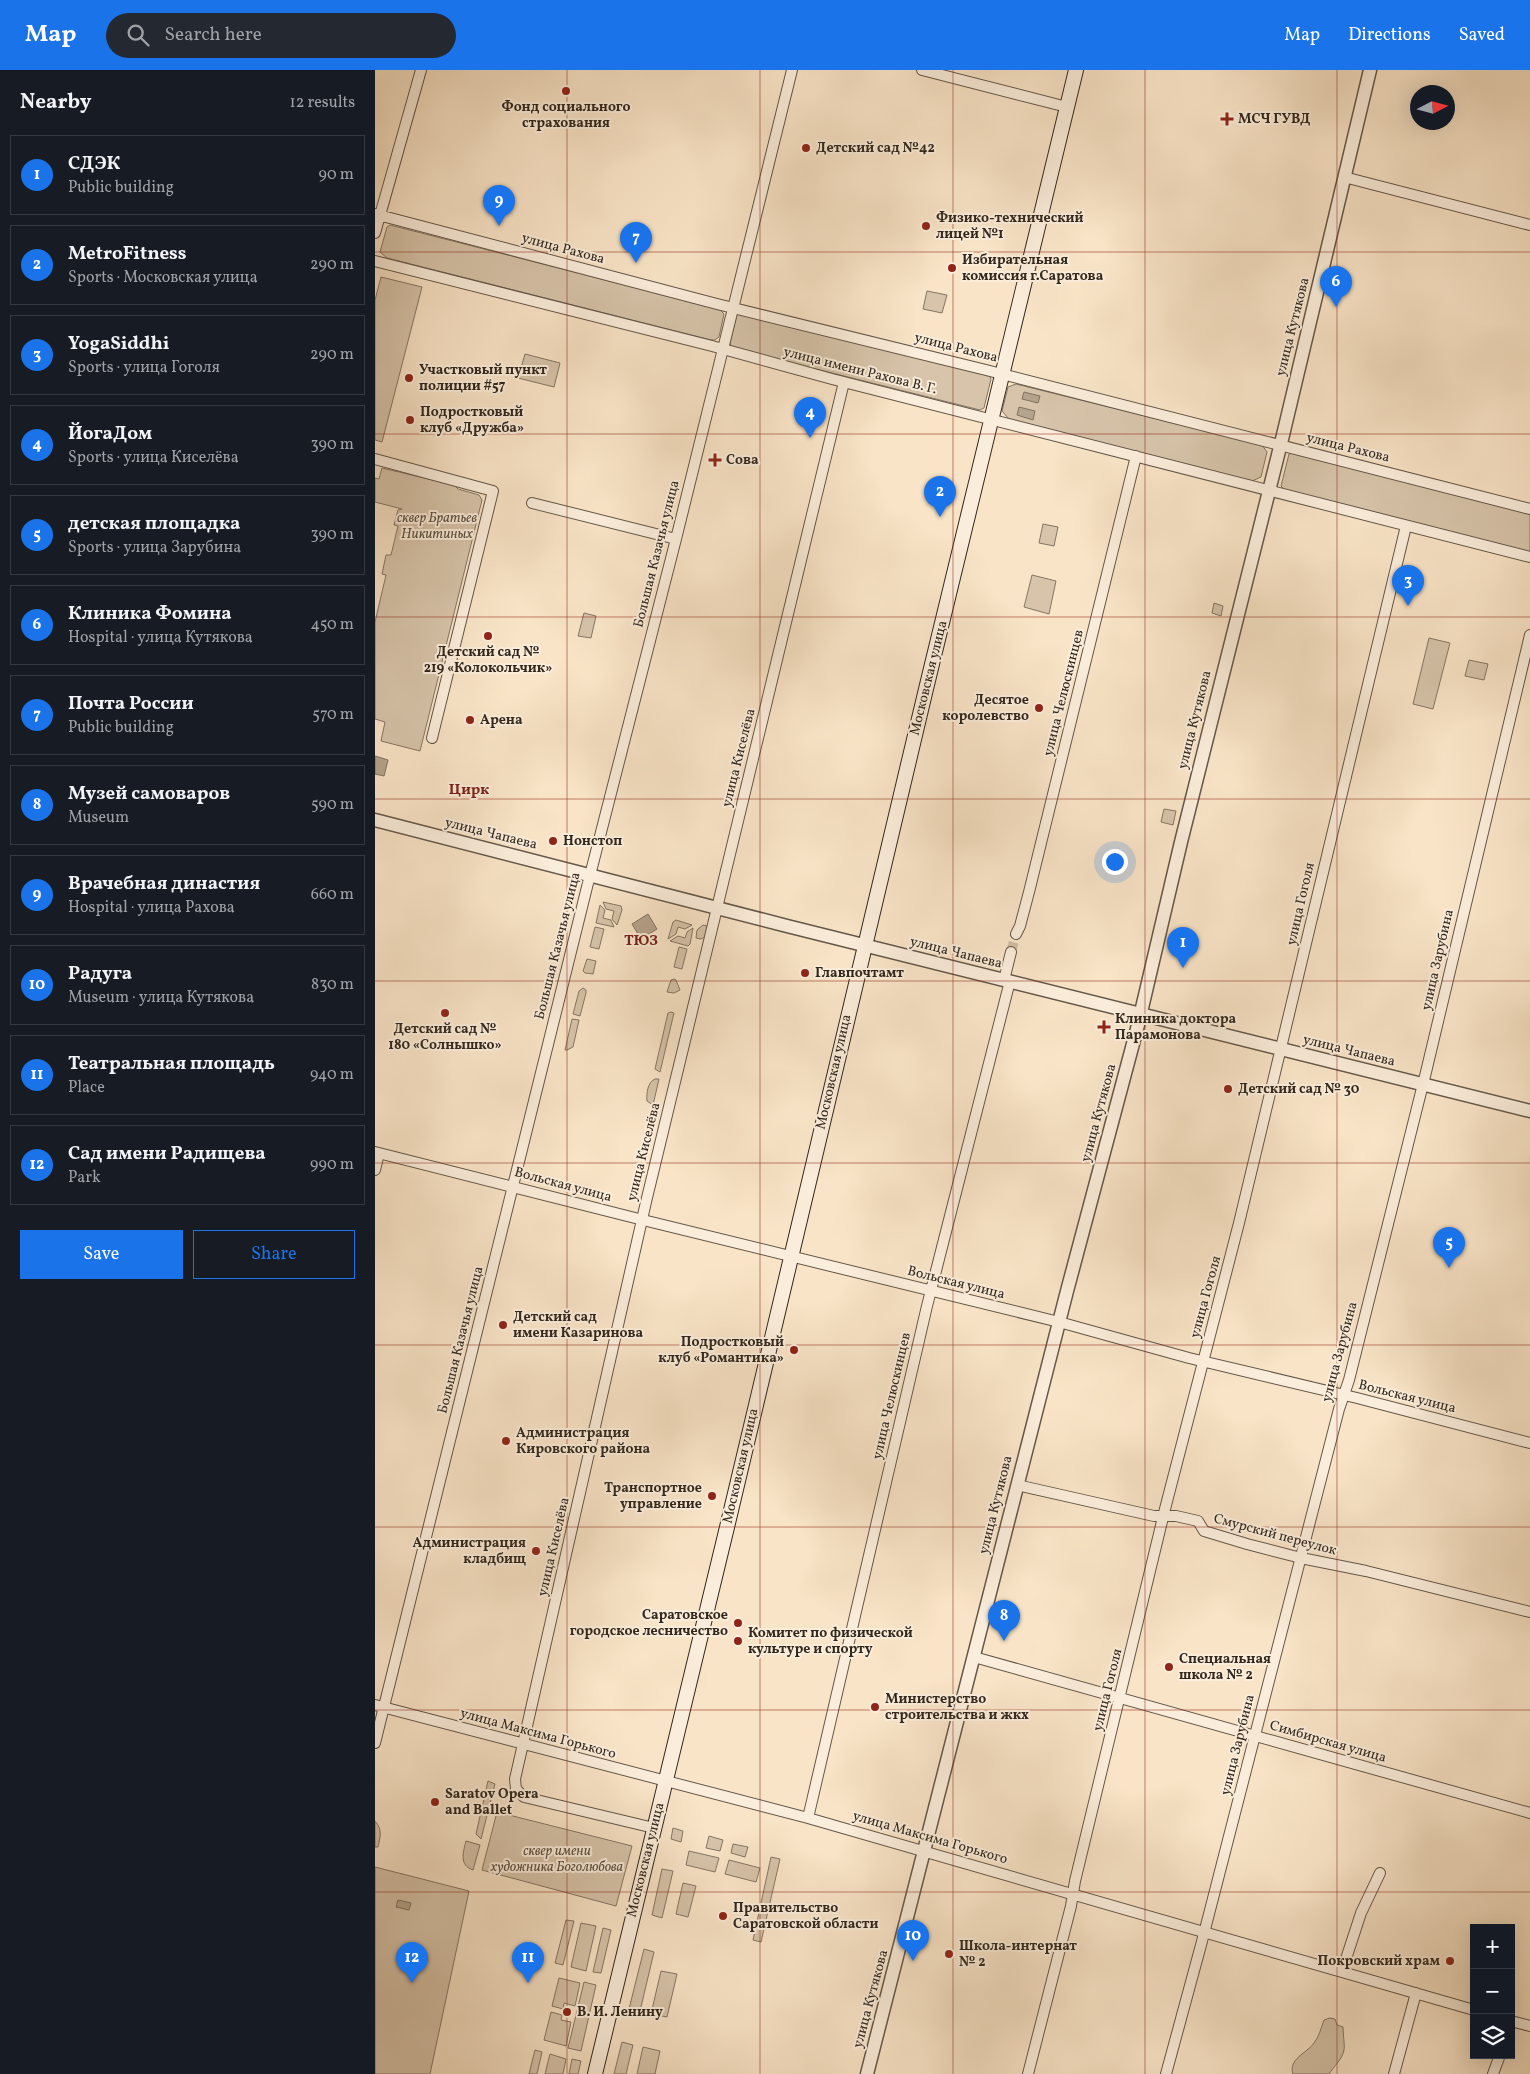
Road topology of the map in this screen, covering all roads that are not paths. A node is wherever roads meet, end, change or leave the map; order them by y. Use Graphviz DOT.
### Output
graph roads {
  1 [pos="421,70"];
  2 [pos="792,70"];
  3 [pos="922,70"];
  4 [pos="1076,70"];
  5 [pos="1370,70"];
  6 [pos="1067,107"];
  7 [pos="1344,177"];
  8 [pos="377,215"];
  9 [pos="1530,226"];
  10 [pos="375,233"];
  11 [pos="375,261"];
  12 [pos="732,307"];
  13 [pos="723,348"];
  14 [pos="1002,374"];
  15 [pos="844,382"];
  16 [pos="992,419"];
  17 [pos="1280,445"];
  18 [pos="1135,456"];
  19 [pos="375,459"];
  20 [pos="1267,490"];
  21 [pos="532,503"];
  22 [pos="1530,509"];
  23 [pos="1406,526"];
  24 [pos="676,539"];
  25 [pos="1530,557"];
  26 [pos="1530,635"];
  27 [pos="432,738"];
  28 [pos="375,820"];
  29 [pos="590,874"];
  30 [pos="717,908"];
  31 [pos="1016,934"];
  32 [pos="864,945"];
  33 [pos="1011,952"];
  34 [pos="1007,981"];
  35 [pos="1140,1014"];
  36 [pos="1280,1049"];
  37 [pos="1422,1085"];
  38 [pos="1530,1111"];
  39 [pos="377,1152"];
  40 [pos="375,1170"];
  41 [pos="514,1186"];
  42 [pos="643,1220"];
  43 [pos="791,1257"];
  44 [pos="931,1291"];
  45 [pos="1059,1322"];
  46 [pos="1203,1360"];
  47 [pos="1344,1395"];
  48 [pos="1530,1443"];
  49 [pos="1017,1485"];
  50 [pos="1163,1517"];
  51 [pos="1301,1558"];
  52 [pos="1530,1612"];
  53 [pos="974,1657"];
  54 [pos="1120,1698"];
  55 [pos="379,1706"];
  56 [pos="1254,1736"];
  57 [pos="375,1743"];
  58 [pos="523,1744"];
  59 [pos="666,1781"];
  60 [pos="1530,1813"];
  61 [pos="808,1818"];
  62 [pos="655,1828"];
  63 [pos="924,1851"];
  64 [pos="1381,1873"];
  65 [pos="1073,1894"];
  66 [pos="1204,1931"];
  67 [pos="1342,1971"];
  68 [pos="1416,1993"];
  69 [pos="1470,2009"];
  70 [pos="1515,2022"];
  71 [pos="1530,2026"];
  72 [pos="1499,2059"];
  73 [pos="595,2074"];
  74 [pos="867,2074"];
  75 [pos="1028,2074"];
  76 [pos="1166,2074"];
  77 [pos="1393,2074"];
  78 [pos="1493,2074"];
  1 -- 8 [label="street"];
  2 -- 12 [label="street, Большая Казачья улица"];
  3 -- 6 [label="street"];
  4 -- 6 [label="main road, Московская улица"];
  5 -- 7 [label="street, улица Кутякова"];
  6 -- 14 [label="main road, Московская улица"];
  7 -- 9 [label="street"];
  7 -- 17 [label="street, улица Кутякова"];
  8 -- 10 [label="street"];
  8 -- 12 [label="street, улица Рахова"];
  11 -- 13 [label="street"];
  12 -- 13 [label="street, Большая Казачья улица"];
  12 -- 14 [label="street, улица Рахова"];
  13 -- 15 [label="street, улица имени Рахова В. Г."];
  13 -- 24 [label="street, Большая Казачья улица"];
  14 -- 16 [label="main road, Московская улица"];
  14 -- 17 [label="street, улица Рахова"];
  15 -- 16 [label="street, улица имени Рахова В. Г."];
  15 -- 30 [label="street, улица Киселёва"];
  16 -- 18 [label="street"];
  16 -- 32 [label="main road, Московская улица"];
  17 -- 20 [label="street, улица Кутякова"];
  17 -- 22 [label="street, улица Рахова"];
  18 -- 20 [label="street"];
  18 -- 31 [label="street, улица Челюскинцев"];
  19 -- 27 [label="street"];
  20 -- 23 [label="street"];
  20 -- 35 [label="street, улица Кутякова"];
  21 -- 24 [label="street"];
  23 -- 25 [label="street"];
  23 -- 36 [label="street, улица Гоголя"];
  24 -- 29 [label="street, Большая Казачья улица"];
  26 -- 37 [label="street, улица Зарубина"];
  28 -- 29 [label="street, улица Чапаева"];
  29 -- 30 [label="street, улица Чапаева"];
  29 -- 41 [label="street, Большая Казачья улица"];
  30 -- 32 [label="street, улица Чапаева"];
  30 -- 42 [label="street, улица Киселёва"];
  32 -- 34 [label="street, улица Чапаева"];
  32 -- 43 [label="main road, Московская улица"];
  33 -- 34 [label="street, улица Челюскинцев"];
  34 -- 35 [label="street, улица Чапаева"];
  34 -- 44 [label="street, улица Челюскинцев"];
  35 -- 36 [label="street, улица Чапаева"];
  35 -- 45 [label="street, улица Кутякова"];
  36 -- 37 [label="street, улица Чапаева"];
  36 -- 46 [label="street, улица Гоголя"];
  37 -- 38 [label="street, улица Чапаева"];
  37 -- 47 [label="street, улица Зарубина"];
  39 -- 40 [label="street"];
  39 -- 41 [label="street, Вольская улица"];
  41 -- 42 [label="street, Вольская улица"];
  41 -- 55 [label="street, Большая Казачья улица"];
  42 -- 43 [label="street, Вольская улица"];
  42 -- 58 [label="street, улица Киселёва"];
  43 -- 44 [label="street, Вольская улица"];
  43 -- 59 [label="main road, Московская улица"];
  44 -- 45 [label="street, Вольская улица"];
  44 -- 61 [label="street, улица Челюскинцев"];
  45 -- 46 [label="street, Вольская улица"];
  45 -- 49 [label="street, улица Кутякова"];
  46 -- 47 [label="street, Вольская улица"];
  46 -- 50 [label="street, улица Гоголя"];
  47 -- 48 [label="street, Вольская улица"];
  47 -- 51 [label="street, улица Зарубина"];
  49 -- 50 [label="street, Смурский переулок"];
  49 -- 53 [label="street, улица Кутякова"];
  50 -- 51 [label="street, Смурский переулок"];
  50 -- 54 [label="street, улица Гоголя"];
  51 -- 52 [label="street, Смурский переулок"];
  51 -- 56 [label="street, улица Зарубина"];
  53 -- 54 [label="street, Симбирская улица"];
  53 -- 63 [label="street, улица Кутякова"];
  54 -- 56 [label="street, Симбирская улица"];
  54 -- 65 [label="street, улица Гоголя"];
  55 -- 57 [label="street, Большая Казачья улица"];
  55 -- 58 [label="street, улица Максима Горького"];
  56 -- 60 [label="street, Симбирская улица"];
  56 -- 66 [label="street, улица Зарубина"];
  58 -- 59 [label="street, улица Максима Горького"];
  58 -- 62 [label="street, улица Киселёва"];
  59 -- 61 [label="street, улица Максима Горького"];
  59 -- 62 [label="main road, Московская улица"];
  61 -- 63 [label="street, улица Максима Горького"];
  62 -- 73 [label="main road, Московская улица"];
  63 -- 65 [label="street, улица Максима Горького"];
  63 -- 74 [label="street, улица Кутякова"];
  64 -- 67 [label="street"];
  65 -- 66 [label="street, улица Максима Горького"];
  65 -- 75 [label="street, улица Гоголя"];
  66 -- 67 [label="street, улица Максима Горького"];
  66 -- 76 [label="street, улица Зарубина"];
  67 -- 68 [label="street, улица Максима Горького"];
  68 -- 69 [label="street, улица Максима Горького"];
  68 -- 77 [label="street"];
  70 -- 71 [label="street"];
  72 -- 78 [label="street"];
}
